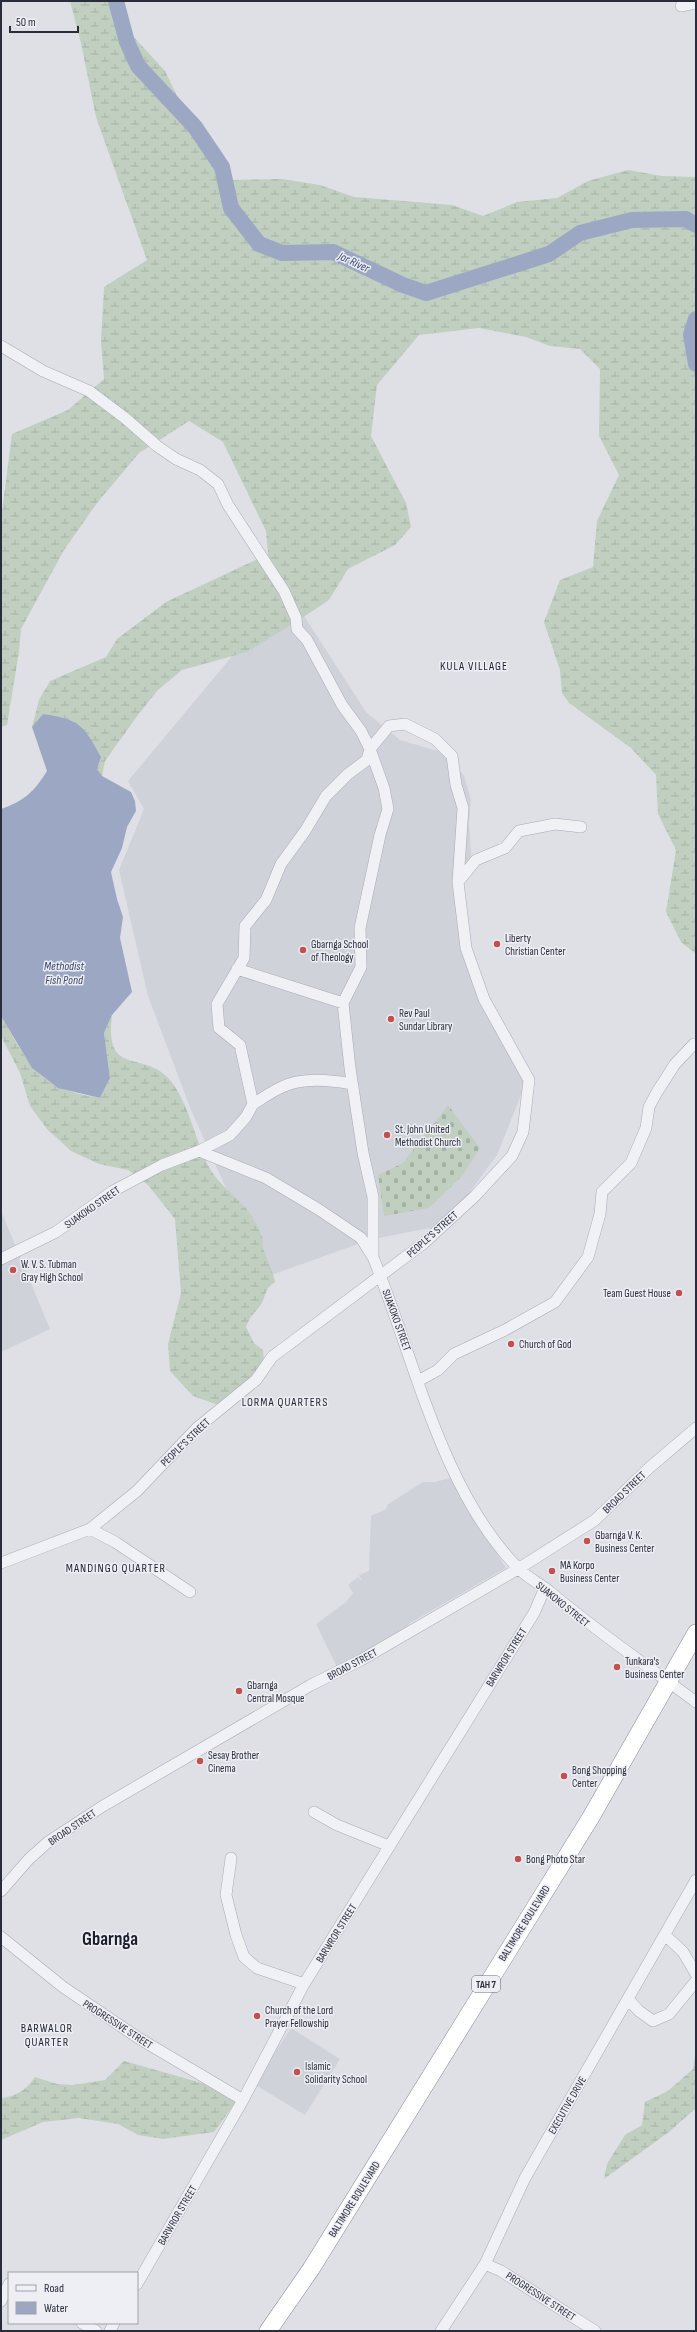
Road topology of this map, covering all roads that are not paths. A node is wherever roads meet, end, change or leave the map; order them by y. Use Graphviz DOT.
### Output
graph roads {
  1 [pos="696,3"];
  2 [pos="681,6"];
  3 [pos="1,346"];
  4 [pos="370,749"];
  5 [pos="581,828"];
  6 [pos="458,882"];
  7 [pos="237,969"];
  8 [pos="343,1003"];
  9 [pos="694,1044"];
  10 [pos="352,1084"];
  11 [pos="253,1104"];
  12 [pos="199,1151"];
  13 [pos="373,1257"];
  14 [pos="1,1259"];
  15 [pos="381,1277"];
  16 [pos="418,1381"];
  17 [pos="696,1428"];
  18 [pos="90,1529"];
  19 [pos="1,1563"];
  20 [pos="518,1568"];
  21 [pos="545,1588"];
  22 [pos="190,1592"];
  23 [pos="696,1633"];
  24 [pos="668,1681"];
  25 [pos="696,1702"];
  26 [pos="314,1812"];
  27 [pos="389,1846"];
  28 [pos="231,1858"];
  29 [pos="696,1880"];
  30 [pos="1,1891"];
  31 [pos="666,1936"];
  32 [pos="1,1937"];
  33 [pos="696,1974"];
  34 [pos="696,1981"];
  35 [pos="304,1984"];
  36 [pos="628,1999"];
  37 [pos="243,2100"];
  38 [pos="485,2264"];
  39 [pos="138,2282"];
  40 [pos="8,2286"];
  41 [pos="1,2301"];
  42 [pos="84,2324"];
  43 [pos="96,2331"];
  44 [pos="268,2331"];
  45 [pos="441,2331"];
  46 [pos="595,2331"];
  1 -- 2 [label="street"];
  3 -- 4 [label="street"];
  4 -- 6 [label="street, PEOPLE'S STREET"];
  4 -- 7 [label="street, PEOPLE'S STREET"];
  4 -- 8 [label="street"];
  5 -- 6 [label="street"];
  6 -- 15 [label="street, PEOPLE'S STREET"];
  7 -- 8 [label="street"];
  7 -- 11 [label="street, PEOPLE'S STREET"];
  8 -- 10 [label="street"];
  9 -- 16 [label="street"];
  10 -- 11 [label="street"];
  10 -- 13 [label="street"];
  11 -- 12 [label="street"];
  12 -- 13 [label="street, SUAKOKO STREET"];
  12 -- 14 [label="street, SUAKOKO STREET"];
  13 -- 15 [label="street, SUAKOKO STREET"];
  15 -- 16 [label="street, SUAKOKO STREET"];
  15 -- 18 [label="street, PEOPLE'S STREET"];
  16 -- 20 [label="street, SUAKOKO STREET"];
  17 -- 20 [label="street, BROAD STREET"];
  18 -- 19 [label="street, PEOPLE'S STREET"];
  18 -- 22 [label="street"];
  20 -- 21 [label="street, SUAKOKO STREET"];
  20 -- 30 [label="street, BROAD STREET"];
  21 -- 24 [label="street, SUAKOKO STREET"];
  21 -- 27 [label="street, BARWROR STREET"];
  23 -- 24 [label="highway, BALTIMORE BOULEVARD / TAH 7"];
  24 -- 25 [label="street, SUAKOKO STREET"];
  24 -- 44 [label="highway, BALTIMORE BOULEVARD / TAH 7"];
  26 -- 27 [label="street"];
  27 -- 35 [label="street, BARWROR STREET"];
  28 -- 35 [label="street"];
  29 -- 31 [label="street, EXECUTIVE DRIVE"];
  31 -- 33 [label="street"];
  31 -- 36 [label="street, EXECUTIVE DRIVE"];
  32 -- 37 [label="street, PROGRESSIVE STREET"];
  34 -- 36 [label="street"];
  35 -- 37 [label="street, BARWROR STREET"];
  36 -- 38 [label="street, EXECUTIVE DRIVE"];
  37 -- 39 [label="street, BARWROR STREET"];
  38 -- 45 [label="street, EXECUTIVE DRIVE"];
  38 -- 46 [label="street, PROGRESSIVE STREET"];
  40 -- 41 [label="street"];
  42 -- 43 [label="street"];
}
